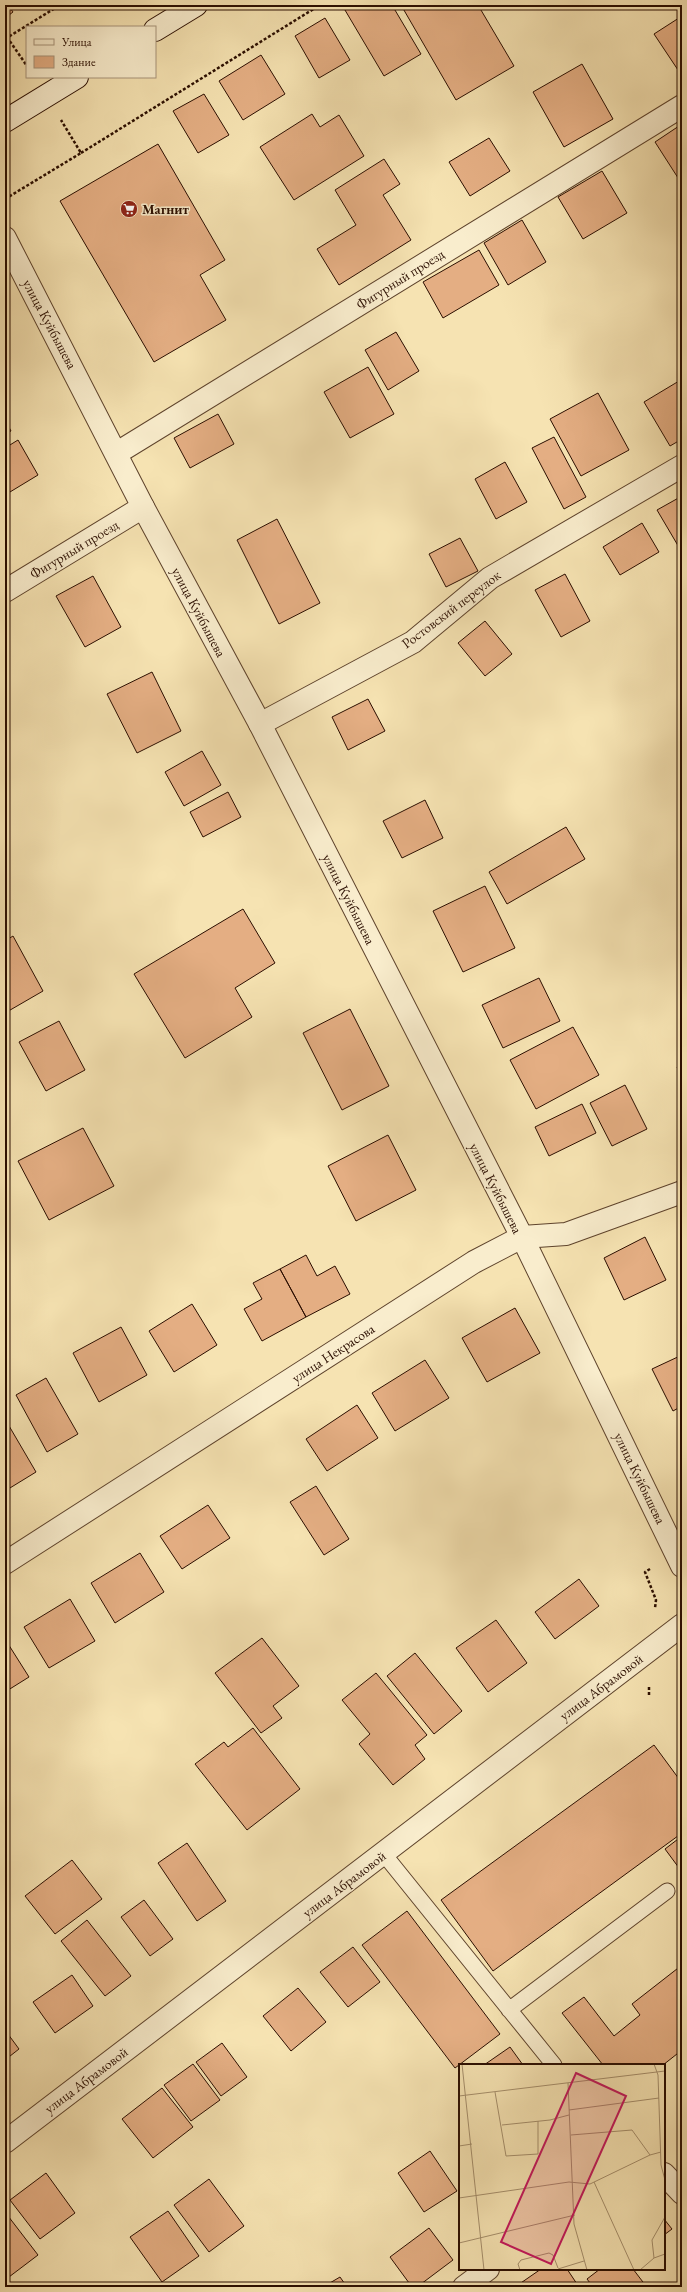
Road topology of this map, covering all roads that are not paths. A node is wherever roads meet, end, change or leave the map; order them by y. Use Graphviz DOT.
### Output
graph roads {
  1 [pos="196,5"];
  2 [pos="156,29"];
  3 [pos="75,78"];
  4 [pos="682,106"];
  5 [pos="5,121"];
  6 [pos="5,238"];
  7 [pos="117,454"];
  8 [pos="682,466"];
  9 [pos="143,507"];
  10 [pos="5,591"];
  11 [pos="260,724"];
  12 [pos="682,1192"];
  13 [pos="522,1237"];
  14 [pos="5,1563"];
  15 [pos="682,1566"];
  16 [pos="682,1625"];
  17 [pos="384,1853"];
  18 [pos="667,1891"];
  19 [pos="509,2010"];
  20 [pos="553,2064"];
  21 [pos="5,2142"];
  22 [pos="665,2175"];
  23 [pos="682,2193"];
  24 [pos="487,2270"];
  25 [pos="464,2287"];
  1 -- 2 [label="street"];
  3 -- 5 [label="street"];
  4 -- 7 [label="street, Фигурный проезд"];
  6 -- 7 [label="street, улица Куйбышева"];
  7 -- 9 [label="street, улица Куйбышева"];
  8 -- 11 [label="street, Ростовский переулок"];
  9 -- 10 [label="street, Фигурный проезд"];
  9 -- 11 [label="street, улица Куйбышева"];
  11 -- 13 [label="street, улица Куйбышева"];
  12 -- 13 [label="street, улица Некрасова"];
  13 -- 14 [label="street, улица Некрасова"];
  13 -- 15 [label="street, улица Куйбышева"];
  16 -- 17 [label="street, улица Абрамовой"];
  17 -- 19 [label="lane"];
  17 -- 21 [label="street, улица Абрамовой"];
  18 -- 19 [label="lane"];
  19 -- 20 [label="lane"];
  22 -- 23 [label="street"];
  24 -- 25 [label="street"];
}
